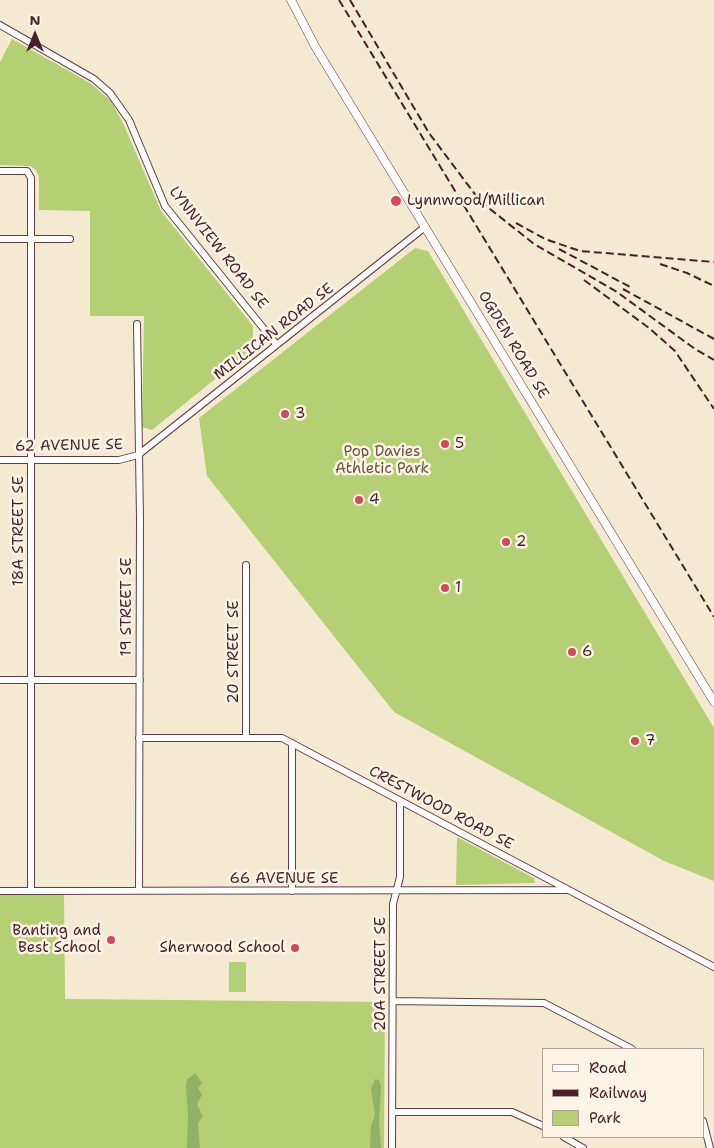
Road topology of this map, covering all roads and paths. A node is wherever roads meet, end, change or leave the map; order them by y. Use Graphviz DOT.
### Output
graph roads {
  1 [pos="292,0"];
  2 [pos="0,25"];
  3 [pos="0,171"];
  4 [pos="425,227"];
  5 [pos="0,239"];
  6 [pos="31,239"];
  7 [pos="70,239"];
  8 [pos="137,324"];
  9 [pos="276,344"];
  10 [pos="138,455"];
  11 [pos="0,460"];
  12 [pos="32,460"];
  13 [pos="246,565"];
  14 [pos="0,680"];
  15 [pos="32,680"];
  16 [pos="140,680"];
  17 [pos="714,702"];
  18 [pos="139,738"];
  19 [pos="246,738"];
  20 [pos="292,743"];
  21 [pos="400,801"];
  22 [pos="568,890"];
  23 [pos="0,891"];
  24 [pos="31,891"];
  25 [pos="139,891"];
  26 [pos="292,891"];
  27 [pos="396,891"];
  28 [pos="714,967"];
  29 [pos="393,1001"];
  30 [pos="630,1048"];
  31 [pos="393,1112"];
  32 [pos="704,1125"];
  33 [pos="542,1126"];
  34 [pos="566,1138"];
  35 [pos="392,1148"];
  36 [pos="583,1148"];
  37 [pos="710,1148"];
  1 -- 4 [label="street, OGDEN ROAD SE"];
  2 -- 9 [label="street, LYNNVIEW ROAD SE"];
  3 -- 6 [label="street, 18A STREET SE"];
  4 -- 9 [label="street, MILLICAN ROAD SE"];
  4 -- 17 [label="street, OGDEN ROAD SE"];
  5 -- 6 [label="street"];
  6 -- 7 [label="street"];
  6 -- 12 [label="street, 18A STREET SE"];
  8 -- 10 [label="street, 19 STREET SE"];
  9 -- 10 [label="street, MILLICAN ROAD SE"];
  10 -- 12 [label="street, 62 AVENUE SE"];
  10 -- 16 [label="street, 19 STREET SE"];
  11 -- 12 [label="street, 62 AVENUE SE"];
  12 -- 15 [label="street, 18A STREET SE"];
  13 -- 19 [label="street, 20 STREET SE"];
  14 -- 15 [label="street"];
  15 -- 16 [label="street"];
  15 -- 24 [label="street, 18A STREET SE"];
  16 -- 18 [label="street, 19 STREET SE"];
  18 -- 19 [label="street, CRESTWOOD ROAD SE"];
  18 -- 25 [label="street, 19 STREET SE"];
  19 -- 20 [label="street, CRESTWOOD ROAD SE"];
  20 -- 21 [label="street, CRESTWOOD ROAD SE"];
  20 -- 26 [label="street"];
  21 -- 22 [label="street, CRESTWOOD ROAD SE"];
  21 -- 27 [label="street, 20A STREET SE"];
  22 -- 27 [label="street, 66 AVENUE SE"];
  22 -- 28 [label="street, CRESTWOOD ROAD SE"];
  23 -- 24 [label="street, 66 AVENUE SE"];
  24 -- 25 [label="street, 66 AVENUE SE"];
  25 -- 26 [label="street, 66 AVENUE SE"];
  26 -- 27 [label="street, 66 AVENUE SE"];
  27 -- 29 [label="street, 20A STREET SE"];
  29 -- 30 [label="street"];
  29 -- 31 [label="street, 20A STREET SE"];
  31 -- 33 [label="street"];
  31 -- 35 [label="street, 20A STREET SE"];
  32 -- 37 [label="street"];
  34 -- 36 [label="street"];
}
